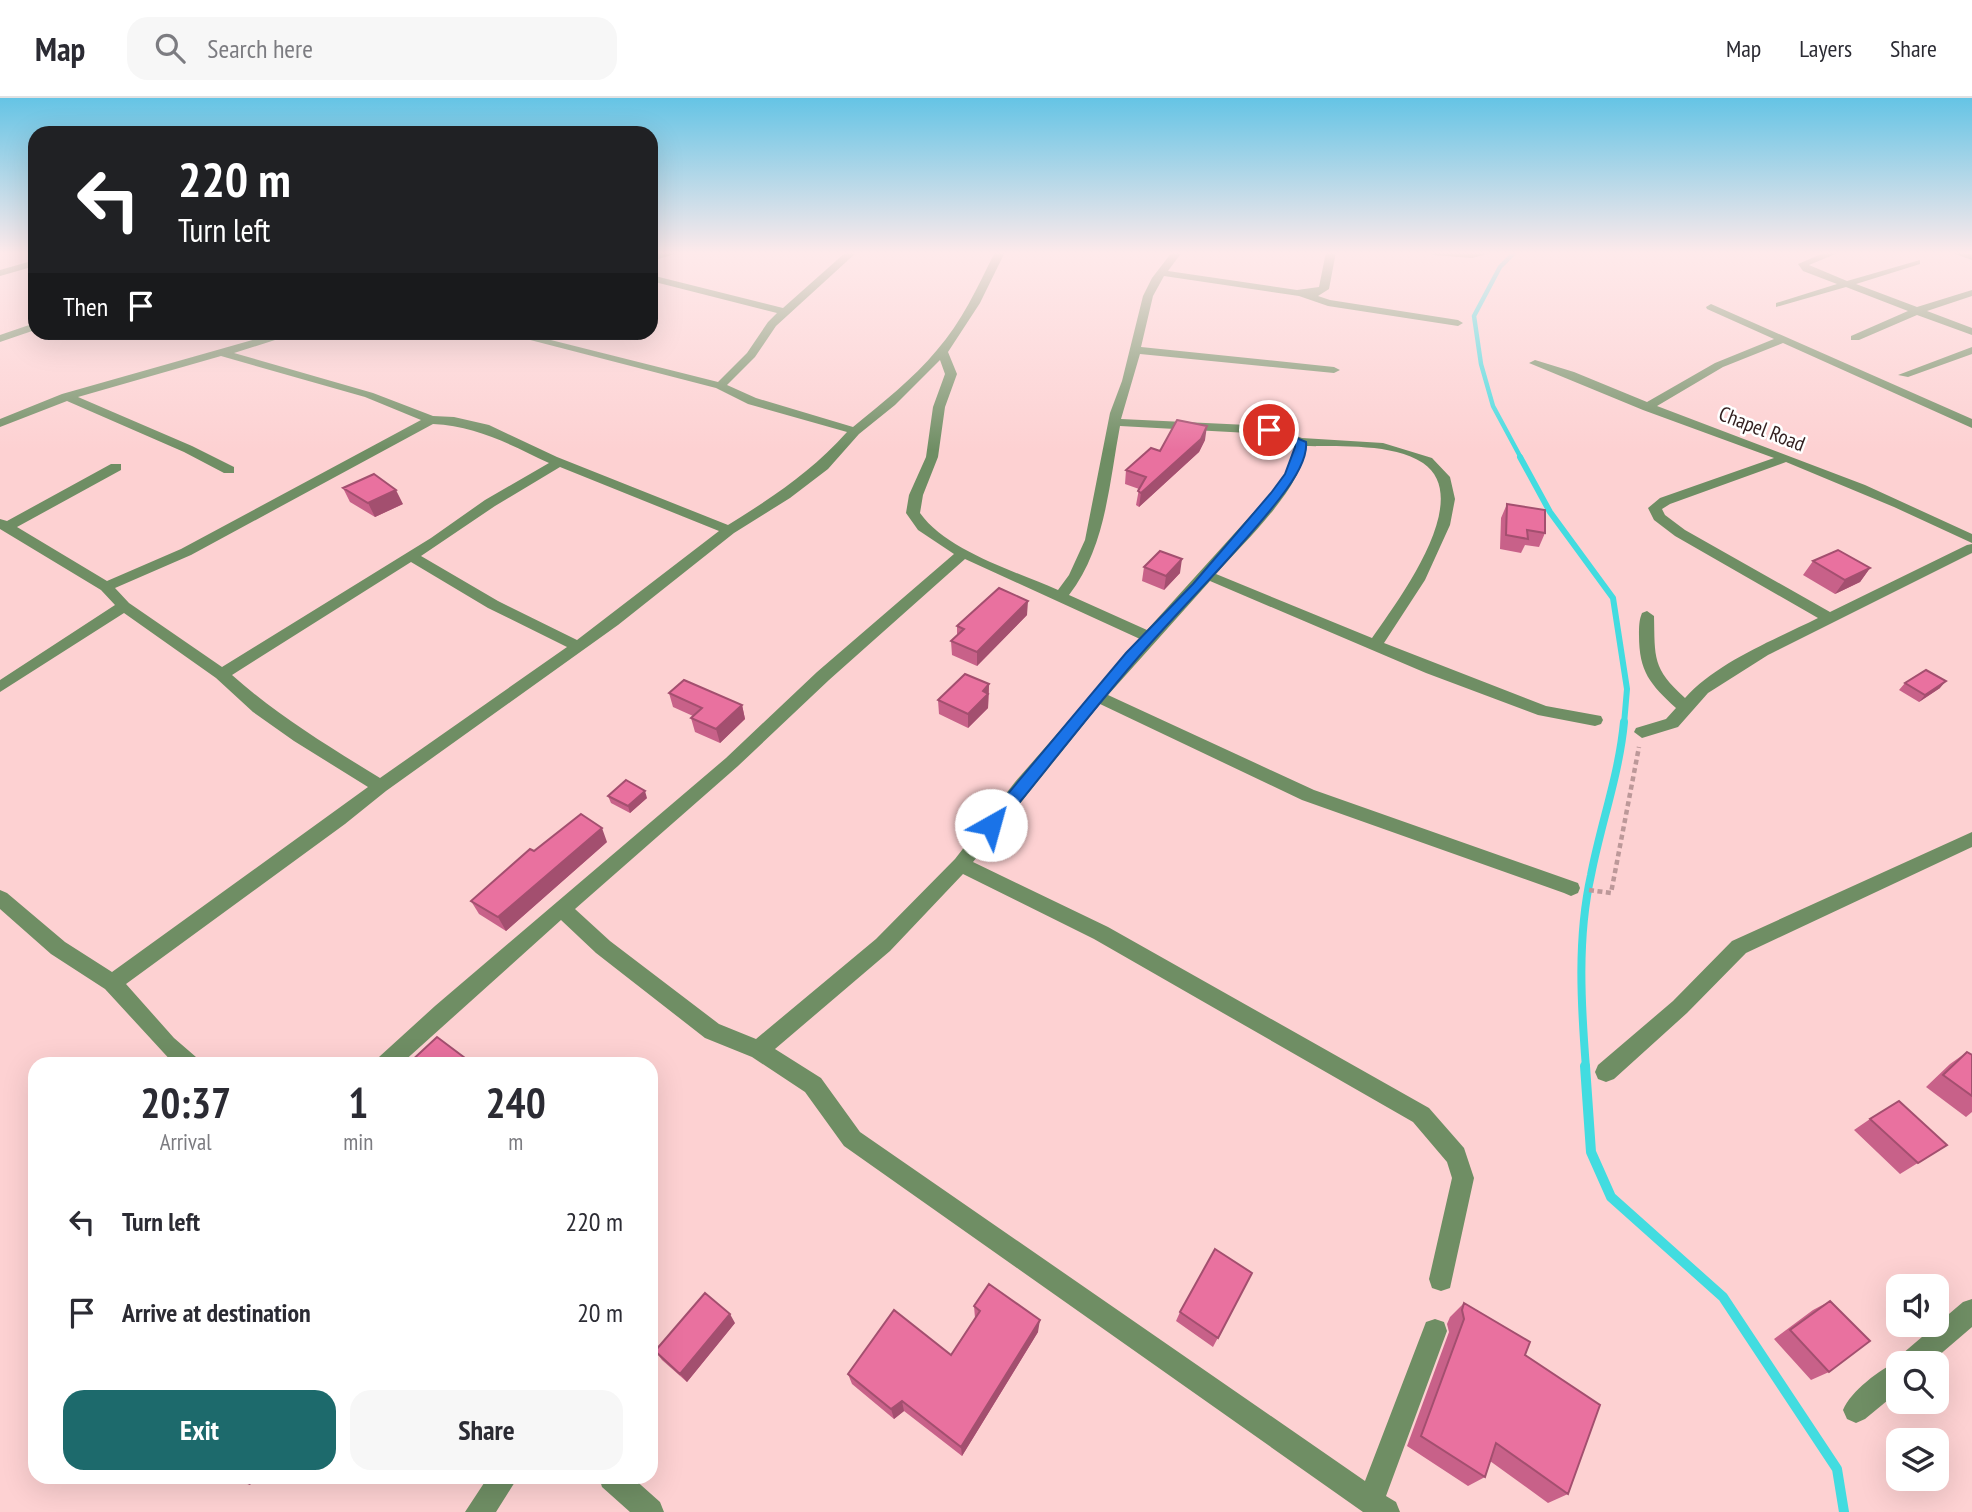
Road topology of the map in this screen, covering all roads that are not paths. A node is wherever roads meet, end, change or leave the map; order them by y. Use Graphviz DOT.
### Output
graph roads {
  1 [pos="779,318"];
  2 [pos="965,318"];
  3 [pos="1142,318"];
  4 [pos="1425,318"];
  5 [pos="1736,318"];
  6 [pos="1901,318"];
  7 [pos="1935,318"];
  8 [pos="1458,323"];
  9 [pos="28,329"];
  10 [pos="1972,332"];
  11 [pos="1855,338"];
  12 [pos="0,339"];
  13 [pos="1784,339"];
  14 [pos="268,340"];
  15 [pos="537,340"];
  16 [pos="1134,350"];
  17 [pos="1972,350"];
  18 [pos="942,352"];
  19 [pos="223,353"];
  20 [pos="1535,363"];
  21 [pos="1334,370"];
  22 [pos="1904,374"];
  23 [pos="720,386"];
  24 [pos="66,396"];
  25 [pos="1647,407"];
  26 [pos="431,420"];
  27 [pos="1114,422"];
  28 [pos="0,423"];
  29 [pos="1972,424"];
  30 [pos="855,430"];
  31 [pos="1300,442"];
  32 [pos="1786,458"];
  33 [pos="560,462"];
  34 [pos="116,467"];
  35 [pos="229,470"];
  36 [pos="4,525"];
  37 [pos="729,530"];
  38 [pos="1972,539"];
  39 [pos="1972,548"];
  40 [pos="963,554"];
  41 [pos="411,556"];
  42 [pos="1207,575"];
  43 [pos="106,587"];
  44 [pos="1060,597"];
  45 [pos="124,606"];
  46 [pos="1647,616"];
  47 [pos="1832,619"];
  48 [pos="1151,638"];
  49 [pos="1375,645"];
  50 [pos="579,646"];
  51 [pos="222,674"];
  52 [pos="0,687"];
  53 [pos="1098,697"];
  54 [pos="1687,708"];
  55 [pos="1595,720"];
  56 [pos="1642,732"];
  57 [pos="380,786"];
  58 [pos="1972,839"];
  59 [pos="961,864"];
  60 [pos="1571,888"];
  61 [pos="0,898"];
  62 [pos="563,910"];
  63 [pos="112,983"];
  64 [pos="759,1050"];
  65 [pos="181,1057"];
  66 [pos="394,1057"];
  67 [pos="1606,1072"];
  68 [pos="1441,1279"];
  69 [pos="1972,1311"];
  70 [pos="1435,1331"];
  71 [pos="1925,1351"];
  72 [pos="1886,1385"];
  73 [pos="1856,1410"];
  74 [pos="500,1484"];
  75 [pos="620,1484"];
  76 [pos="1378,1507"];
  77 [pos="480,1512"];
  78 [pos="650,1512"];
  1 -- 23 [label="street"];
  2 -- 18 [label="street"];
  3 -- 16 [label="street"];
  4 -- 8 [label="street"];
  5 -- 13 [label="street"];
  6 -- 11 [label="street"];
  7 -- 10 [label="street"];
  9 -- 12 [label="street"];
  13 -- 25 [label="street"];
  13 -- 29 [label="street"];
  14 -- 19 [label="street"];
  15 -- 23 [label="street"];
  16 -- 21 [label="street"];
  16 -- 27 [label="street"];
  17 -- 22 [label="street"];
  18 -- 30 [label="street"];
  18 -- 40 [label="street"];
  19 -- 24 [label="street"];
  19 -- 26 [label="street"];
  20 -- 25 [label="street, Chapel Road"];
  23 -- 30 [label="street"];
  24 -- 28 [label="street"];
  24 -- 35 [label="street"];
  25 -- 32 [label="street, Chapel Road"];
  26 -- 33 [label="street"];
  26 -- 43 [label="street"];
  27 -- 31 [label="street"];
  27 -- 44 [label="street"];
  30 -- 37 [label="street"];
  31 -- 42 [label="street"];
  31 -- 49 [label="street"];
  32 -- 38 [label="street, Chapel Road"];
  32 -- 47 [label="street"];
  33 -- 37 [label="street"];
  33 -- 41 [label="street"];
  34 -- 36 [label="street"];
  36 -- 43 [label="street"];
  37 -- 50 [label="street"];
  39 -- 47 [label="street"];
  40 -- 44 [label="street"];
  40 -- 62 [label="street"];
  41 -- 50 [label="street"];
  41 -- 51 [label="street"];
  42 -- 48 [label="street"];
  42 -- 49 [label="street"];
  43 -- 45 [label="street"];
  44 -- 48 [label="street"];
  45 -- 51 [label="street"];
  45 -- 52 [label="street"];
  46 -- 54 [label="street"];
  47 -- 54 [label="street"];
  48 -- 53 [label="street"];
  49 -- 55 [label="street"];
  50 -- 57 [label="street"];
  51 -- 57 [label="street"];
  53 -- 59 [label="street"];
  53 -- 60 [label="street"];
  54 -- 56 [label="street"];
  57 -- 63 [label="street"];
  58 -- 67 [label="street"];
  59 -- 64 [label="street"];
  59 -- 68 [label="street"];
  61 -- 63 [label="street"];
  62 -- 64 [label="street"];
  62 -- 66 [label="street"];
  63 -- 65 [label="street"];
  64 -- 76 [label="street"];
  69 -- 71 [label="street"];
  70 -- 76 [label="street"];
  72 -- 73 [label="street"];
  74 -- 77 [label="street"];
  75 -- 78 [label="street"];
}
